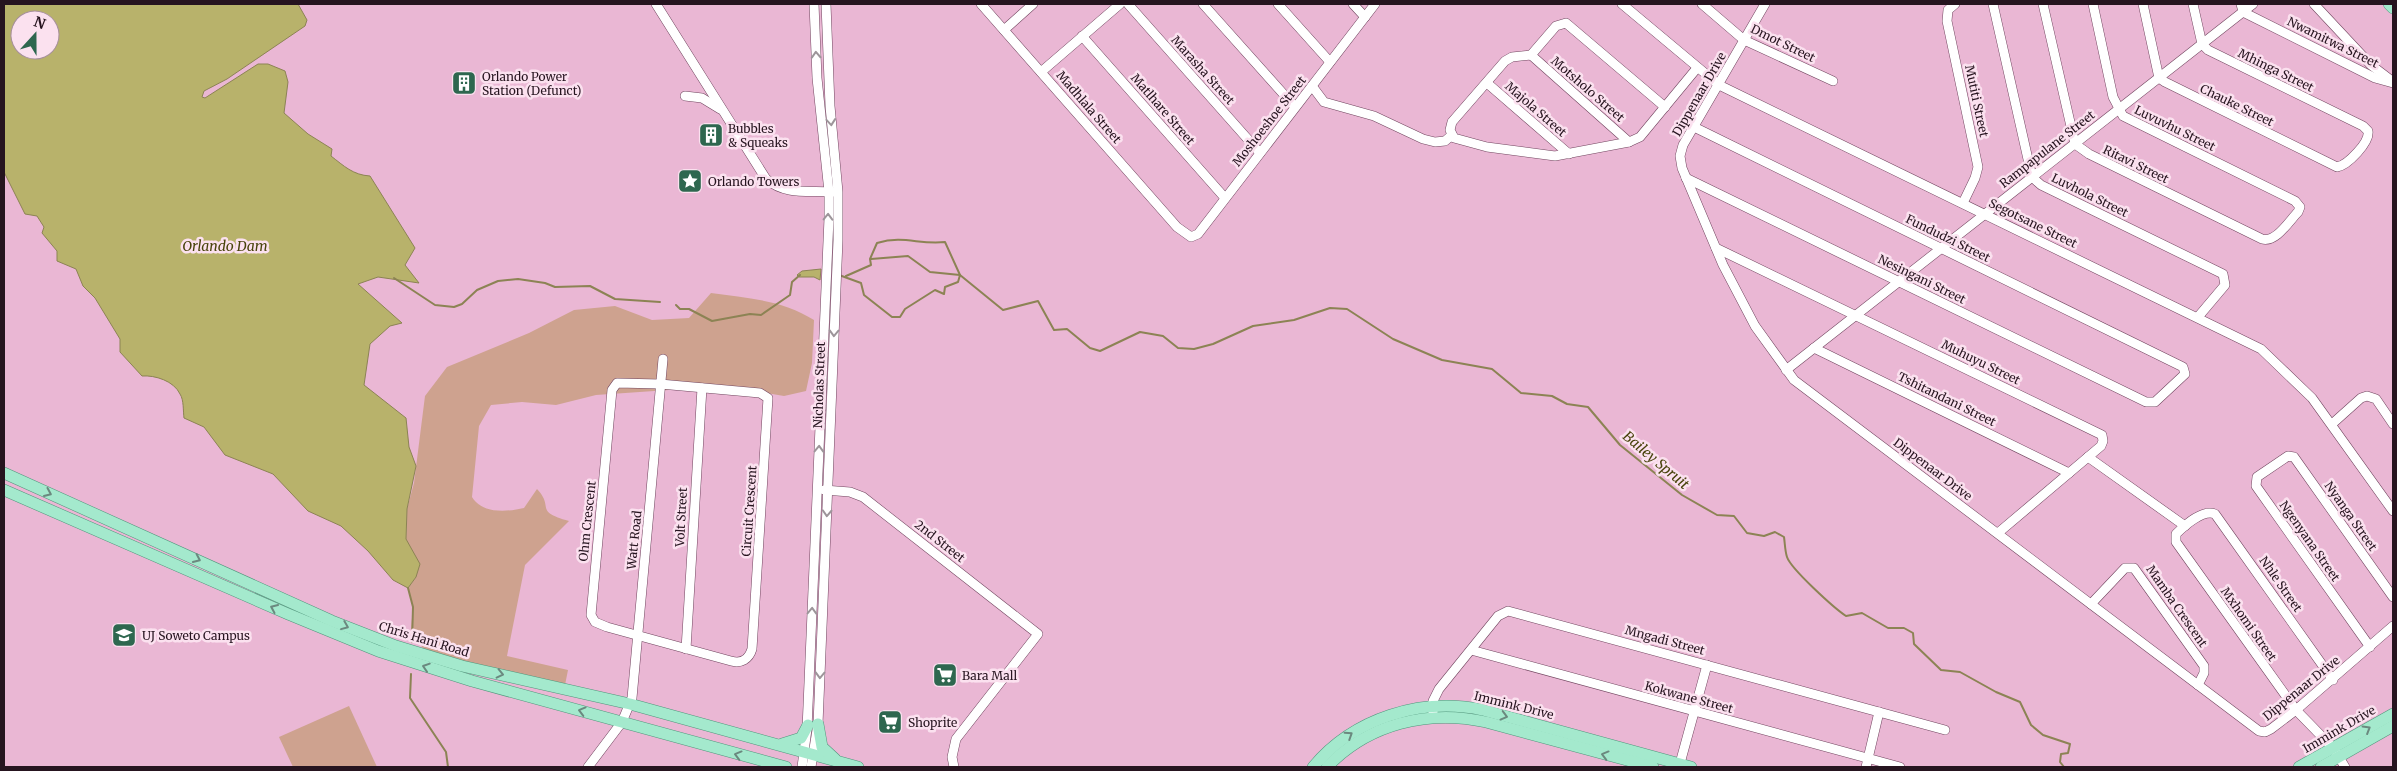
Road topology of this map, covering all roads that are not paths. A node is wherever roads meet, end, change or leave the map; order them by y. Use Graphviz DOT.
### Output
graph roads {
  1 [pos="656,4"];
  2 [pos="814,4"];
  3 [pos="826,4"];
  4 [pos="981,4"];
  5 [pos="1033,4"];
  6 [pos="1120,4"];
  7 [pos="1128,4"];
  8 [pos="1203,4"];
  9 [pos="1278,4"];
  10 [pos="1353,4"];
  11 [pos="1376,4"];
  12 [pos="1622,4"];
  13 [pos="1702,4"];
  14 [pos="1765,4"];
  15 [pos="1955,4"];
  16 [pos="1993,4"];
  17 [pos="2043,4"];
  18 [pos="2093,4"];
  19 [pos="2143,4"];
  20 [pos="2193,4"];
  21 [pos="2253,4"];
  22 [pos="2314,4"];
  23 [pos="2389,4"];
  24 [pos="2242,8"];
  25 [pos="2393,8"];
  26 [pos="1365,17"];
  27 [pos="1004,30"];
  28 [pos="1082,36"];
  29 [pos="1744,40"];
  30 [pos="2202,44"];
  31 [pos="1531,56"];
  32 [pos="1330,62"];
  33 [pos="1697,68"];
  34 [pos="1041,72"];
  35 [pos="2159,78"];
  36 [pos="1833,81"];
  37 [pos="2393,82"];
  38 [pos="1487,83"];
  39 [pos="1719,85"];
  40 [pos="1312,86"];
  41 [pos="685,96"];
  42 [pos="1665,107"];
  43 [pos="1295,108"];
  44 [pos="2118,110"];
  45 [pos="724,112"];
  46 [pos="1694,127"];
  47 [pos="1452,135"];
  48 [pos="2367,140"];
  49 [pos="1629,142"];
  50 [pos="2075,144"];
  51 [pos="1260,153"];
  52 [pos="1569,154"];
  53 [pos="2032,177"];
  54 [pos="1686,178"];
  55 [pos="828,192"];
  56 [pos="838,192"];
  57 [pos="1225,198"];
  58 [pos="2295,201"];
  59 [pos="1963,203"];
  60 [pos="1986,214"];
  61 [pos="1177,227"];
  62 [pos="1716,248"];
  63 [pos="1942,248"];
  64 [pos="1899,281"];
  65 [pos="1857,315"];
  66 [pos="2198,317"];
  67 [pos="1814,348"];
  68 [pos="663,359"];
  69 [pos="1786,370"];
  70 [pos="621,383"];
  71 [pos="660,384"];
  72 [pos="702,388"];
  73 [pos="2146,402"];
  74 [pos="2332,424"];
  75 [pos="2393,424"];
  76 [pos="2286,456"];
  77 [pos="2088,457"];
  78 [pos="2069,473"];
  79 [pos="4,474"];
  80 [pos="4,490"];
  81 [pos="817,490"];
  82 [pos="828,490"];
  83 [pos="2393,511"];
  84 [pos="2185,526"];
  85 [pos="1998,533"];
  86 [pos="170,546"];
  87 [pos="164,560"];
  88 [pos="2393,597"];
  89 [pos="2091,604"];
  90 [pos="2393,626"];
  91 [pos="637,634"];
  92 [pos="2370,647"];
  93 [pos="686,649"];
  94 [pos="1471,650"];
  95 [pos="1707,665"];
  96 [pos="2333,680"];
  97 [pos="2198,685"];
  98 [pos="630,704"];
  99 [pos="2296,710"];
  100 [pos="1694,711"];
  101 [pos="1432,712"];
  102 [pos="1879,712"];
  103 [pos="2393,714"];
  104 [pos="622,722"];
  105 [pos="813,725"];
  106 [pos="2393,726"];
  107 [pos="1945,730"];
  108 [pos="778,745"];
  109 [pos="599,752"];
  110 [pos="810,754"];
  111 [pos="2339,758"];
  112 [pos="839,762"];
  113 [pos="1867,763"];
  114 [pos="1679,766"];
  115 [pos="588,767"];
  116 [pos="597,767"];
  117 [pos="786,767"];
  118 [pos="802,767"];
  119 [pos="811,767"];
  120 [pos="858,767"];
  121 [pos="954,767"];
  122 [pos="1312,767"];
  123 [pos="1327,767"];
  124 [pos="1652,767"];
  125 [pos="1691,767"];
  126 [pos="1900,767"];
  127 [pos="2299,767"];
  128 [pos="2321,767"];
  1 -- 45 [label="street"];
  55 -- 2 [label="street, Nicholas Street, one-way"];
  3 -- 56 [label="street, Nicholas Street, one-way"];
  4 -- 27 [label="street, Madhlala Street"];
  5 -- 27 [label="street"];
  6 -- 28 [label="street"];
  7 -- 51 [label="street, Marasha Street"];
  8 -- 43 [label="street"];
  9 -- 32 [label="street"];
  10 -- 26 [label="street"];
  11 -- 26 [label="street, Moshoeshoe Street"];
  12 -- 33 [label="street, Segotsane Street"];
  13 -- 29 [label="street, Dmot Street"];
  14 -- 29 [label="street, Dippenaar Drive"];
  15 -- 59 [label="street, Mutiti Street"];
  16 -- 53 [label="street, Luvhola Street"];
  17 -- 50 [label="street"];
  18 -- 44 [label="street, Luvuvhu Street"];
  19 -- 35 [label="street"];
  20 -- 30 [label="street"];
  21 -- 24 [label="street, Rampapulane Street"];
  22 -- 37 [label="street"];
  23 -- 25 [label="main road"];
  24 -- 30 [label="street, Rampapulane Street"];
  24 -- 37 [label="street, Nwamitwa Street"];
  26 -- 32 [label="street, Moshoeshoe Street"];
  27 -- 34 [label="street, Madhlala Street"];
  28 -- 34 [label="street"];
  28 -- 57 [label="street, Matlhare Street"];
  29 -- 36 [label="street, Dmot Street"];
  29 -- 39 [label="street, Dippenaar Drive"];
  30 -- 35 [label="street, Rampapulane Street"];
  30 -- 48 [label="street, Mhinga Street"];
  31 -- 38 [label="street"];
  31 -- 42 [label="street"];
  31 -- 49 [label="street, Motsholo Street"];
  32 -- 40 [label="street, Moshoeshoe Street"];
  33 -- 39 [label="street, Segotsane Street"];
  33 -- 42 [label="street"];
  34 -- 61 [label="street, Madhlala Street"];
  35 -- 44 [label="street, Rampapulane Street"];
  35 -- 48 [label="street, Chauke Street"];
  38 -- 47 [label="street"];
  38 -- 52 [label="street, Majola Street"];
  39 -- 46 [label="street, Dippenaar Drive"];
  39 -- 59 [label="street, Segotsane Street"];
  40 -- 43 [label="street, Moshoeshoe Street"];
  40 -- 47 [label="street"];
  41 -- 45 [label="street"];
  42 -- 49 [label="street"];
  43 -- 51 [label="street, Moshoeshoe Street"];
  44 -- 50 [label="street, Rampapulane Street"];
  44 -- 58 [label="street, Luvuvhu Street"];
  45 -- 55 [label="street"];
  46 -- 54 [label="street, Dippenaar Drive"];
  46 -- 63 [label="street, Fundudzi Street"];
  47 -- 52 [label="street"];
  49 -- 52 [label="street"];
  50 -- 53 [label="street, Rampapulane Street"];
  50 -- 58 [label="street, Ritavi Street"];
  51 -- 57 [label="street, Moshoeshoe Street"];
  53 -- 60 [label="street, Rampapulane Street"];
  53 -- 66 [label="street, Luvhola Street"];
  54 -- 62 [label="street, Dippenaar Drive"];
  54 -- 64 [label="street, Nesingani Street"];
  55 -- 56 [label="street"];
  81 -- 55 [label="street, Nicholas Street, one-way"];
  56 -- 82 [label="street, Nicholas Street, one-way"];
  57 -- 61 [label="street, Moshoeshoe Street"];
  59 -- 60 [label="street, Segotsane Street"];
  60 -- 63 [label="street, Rampapulane Street"];
  60 -- 66 [label="street, Segotsane Street"];
  62 -- 65 [label="street, Muhuyu Street"];
  62 -- 69 [label="street, Dippenaar Drive"];
  63 -- 64 [label="street, Rampapulane Street"];
  63 -- 73 [label="street, Fundudzi Street"];
  64 -- 65 [label="street, Rampapulane Street"];
  64 -- 73 [label="street, Nesingani Street"];
  65 -- 67 [label="street, Rampapulane Street"];
  65 -- 77 [label="street, Muhuyu Street"];
  66 -- 74 [label="street, Segotsane Street"];
  67 -- 69 [label="street, Rampapulane Street"];
  67 -- 78 [label="street, Tshitandani Street"];
  68 -- 71 [label="street, Watt Road"];
  69 -- 85 [label="street, Dippenaar Drive"];
  70 -- 71 [label="street, Circuit Crescent"];
  70 -- 91 [label="street, Ohm Crescent"];
  71 -- 72 [label="street, Circuit Crescent"];
  71 -- 91 [label="street, Watt Road"];
  72 -- 93 [label="street, Volt Street"];
  72 -- 93 [label="street, Circuit Crescent"];
  74 -- 75 [label="street"];
  74 -- 83 [label="street, Segotsane Street"];
  76 -- 88 [label="street, Nyanga Street"];
  76 -- 92 [label="street, Ngenyana Street"];
  77 -- 78 [label="street, Muhuyu Street"];
  77 -- 84 [label="street"];
  78 -- 85 [label="street, Muhuyu Street"];
  79 -- 86 [label="main road, Chris Hani Road, one-way"];
  80 -- 87 [label="main road, Chris Hani Road"];
  81 -- 82 [label="street, 2nd Street"];
  105 -- 81 [label="street, Nicholas Street, one-way"];
  82 -- 105 [label="street, Nicholas Street, one-way"];
  82 -- 121 [label="street, 2nd Street"];
  84 -- 96 [label="street, Nhle Street"];
  84 -- 99 [label="street, Mxhomi Street"];
  85 -- 89 [label="street, Dippenaar Drive"];
  86 -- 87 [label="main road"];
  86 -- 98 [label="main road, Chris Hani Road, one-way"];
  104 -- 87 [label="main road, Chris Hani Road, one-way"];
  89 -- 97 [label="street, Dippenaar Drive"];
  89 -- 97 [label="street, Mamba Crescent"];
  90 -- 92 [label="street, Dippenaar Drive"];
  91 -- 93 [label="street, Circuit Crescent"];
  91 -- 98 [label="street, Watt Road"];
  92 -- 96 [label="street, Dippenaar Drive"];
  94 -- 95 [label="street, Mngadi Street"];
  94 -- 100 [label="street, Kokwane Street"];
  94 -- 101 [label="street, Mngadi Street"];
  95 -- 100 [label="street"];
  95 -- 102 [label="street, Mngadi Street"];
  96 -- 99 [label="street, Dippenaar Drive"];
  97 -- 99 [label="street, Dippenaar Drive"];
  98 -- 104 [label="street, Watt Road"];
  98 -- 108 [label="main road, Chris Hani Road"];
  99 -- 111 [label="street, Mxhomi Street"];
  100 -- 113 [label="street, Kokwane Street"];
  100 -- 114 [label="street"];
  101 -- 114 [label="main road, Immink Drive, one-way"];
  122 -- 101 [label="main road, Immink Drive, one-way"];
  101 -- 123 [label="main road, Immink Drive"];
  124 -- 101 [label="main road, Immink Drive, one-way"];
  102 -- 107 [label="street, Mngadi Street"];
  102 -- 113 [label="street"];
  111 -- 103 [label="main road, Immink Drive, one-way"];
  104 -- 109 [label="street, Watt Road"];
  117 -- 104 [label="main road, Chris Hani Road, one-way"];
  105 -- 108 [label="main road"];
  105 -- 110 [label="street, Nicholas Street"];
  105 -- 112 [label="main road"];
  106 -- 111 [label="main road, Immink Drive"];
  108 -- 110 [label="main road, Chris Hani Road"];
  109 -- 115 [label="street, Watt Road"];
  109 -- 116 [label="street"];
  110 -- 112 [label="main road, Chris Hani Road"];
  110 -- 118 [label="street, Nicholas Street"];
  110 -- 119 [label="street, Nicholas Street"];
  111 -- 127 [label="main road, Immink Drive"];
  111 -- 128 [label="main road, Immink Drive"];
  112 -- 120 [label="main road, Chris Hani Road"];
  113 -- 126 [label="street, Kokwane Street"];
  114 -- 125 [label="main road, Immink Drive"];
}
